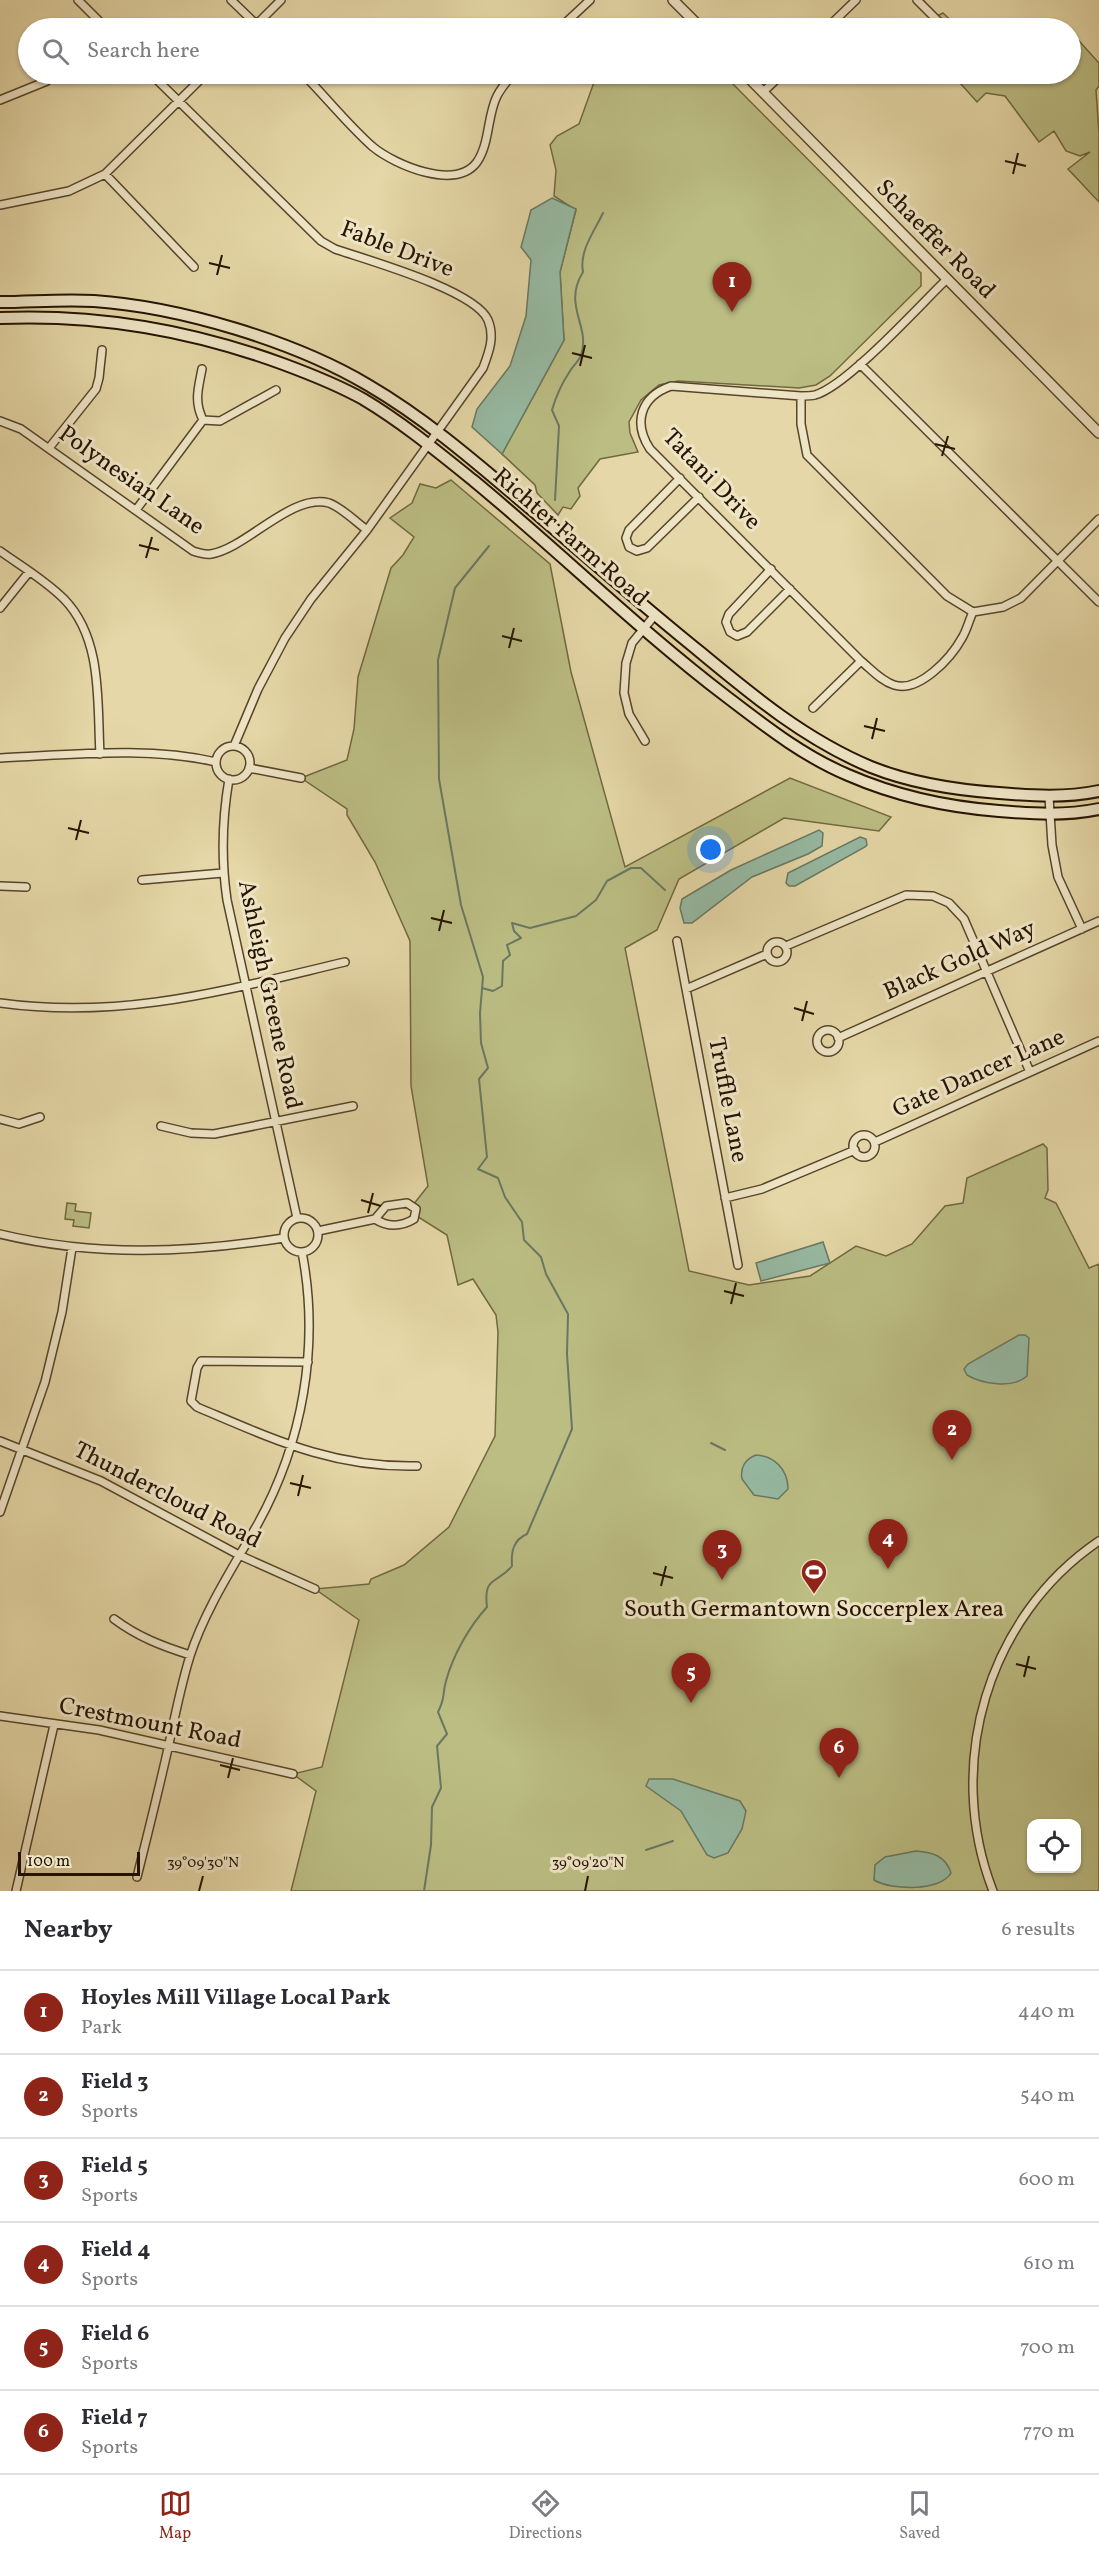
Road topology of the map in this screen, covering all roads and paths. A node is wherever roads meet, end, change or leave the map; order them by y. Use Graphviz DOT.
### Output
graph roads {
  1 [pos="78,0"];
  2 [pos="231,0"];
  3 [pos="281,0"];
  4 [pos="590,0"];
  5 [pos="673,0"];
  6 [pos="856,0"];
  7 [pos="917,0"];
  8 [pos="95,18"];
  9 [pos="248,18"];
  10 [pos="264,18"];
  11 [pos="571,18"];
  12 [pos="691,18"];
  13 [pos="837,18"];
  14 [pos="935,18"];
  15 [pos="40,84"];
  16 [pos="162,84"];
  17 [pos="196,84"];
  18 [pos="313,84"];
  19 [pos="506,84"];
  20 [pos="755,84"];
  21 [pos="771,84"];
  22 [pos="763,92"];
  23 [pos="0,100"];
  24 [pos="179,100"];
  25 [pos="105,174"];
  26 [pos="0,205"];
  27 [pos="194,267"];
  28 [pos="946,280"];
  29 [pos="0,302"];
  30 [pos="0,318"];
  31 [pos="102,350"];
  32 [pos="860,364"];
  33 [pos="202,369"];
  34 [pos="276,390"];
  35 [pos="801,396"];
  36 [pos="203,420"];
  37 [pos="0,421"];
  38 [pos="438,432"];
  39 [pos="1099,433"];
  40 [pos="428,444"];
  41 [pos="49,448"];
  42 [pos="680,478"];
  43 [pos="699,497"];
  44 [pos="136,510"];
  45 [pos="1099,519"];
  46 [pos="367,530"];
  47 [pos="0,551"];
  48 [pos="1057,560"];
  49 [pos="771,569"];
  50 [pos="29,572"];
  51 [pos="790,589"];
  52 [pos="1099,602"];
  53 [pos="0,609"];
  54 [pos="973,612"];
  55 [pos="655,615"];
  56 [pos="643,628"];
  57 [pos="861,661"];
  58 [pos="813,708"];
  59 [pos="645,741"];
  60 [pos="234,746"];
  61 [pos="100,754"];
  62 [pos="0,758"];
  63 [pos="216,762"];
  64 [pos="249,768"];
  65 [pos="229,778"];
  66 [pos="301,778"];
  67 [pos="1099,791"];
  68 [pos="1049,797"];
  69 [pos="1099,810"];
  70 [pos="1050,816"];
  71 [pos="223,873"];
  72 [pos="142,880"];
  73 [pos="0,885"];
  74 [pos="26,887"];
  75 [pos="1099,921"];
  76 [pos="1082,929"];
  77 [pos="677,941"];
  78 [pos="786,946"];
  79 [pos="767,954"];
  80 [pos="345,962"];
  81 [pos="986,970"];
  82 [pos="244,986"];
  83 [pos="686,989"];
  84 [pos="0,1003"];
  85 [pos="838,1038"];
  86 [pos="1099,1041"];
  87 [pos="1030,1072"];
  88 [pos="353,1106"];
  89 [pos="40,1117"];
  90 [pos="0,1119"];
  91 [pos="275,1122"];
  92 [pos="161,1126"];
  93 [pos="874,1142"];
  94 [pos="855,1150"];
  95 [pos="726,1198"];
  96 [pos="297,1218"];
  97 [pos="375,1219"];
  98 [pos="318,1232"];
  99 [pos="0,1234"];
  100 [pos="284,1238"];
  101 [pos="72,1248"];
  102 [pos="302,1252"];
  103 [pos="738,1265"];
  104 [pos="308,1362"];
  105 [pos="0,1441"];
  106 [pos="290,1446"];
  107 [pos="24,1449"];
  108 [pos="417,1466"];
  109 [pos="0,1512"];
  110 [pos="1099,1541"];
  111 [pos="239,1555"];
  112 [pos="315,1588"];
  113 [pos="114,1619"];
  114 [pos="190,1656"];
  115 [pos="0,1716"];
  116 [pos="54,1725"];
  117 [pos="169,1745"];
  118 [pos="292,1774"];
  119 [pos="137,1877"];
  120 [pos="16,1891"];
  121 [pos="993,1891"];
  1 -- 8 [label="street"];
  2 -- 9 [label="street"];
  3 -- 10 [label="street"];
  4 -- 11 [label="street"];
  5 -- 12 [label="street"];
  6 -- 13 [label="street"];
  7 -- 14 [label="street"];
  15 -- 23 [label="street"];
  16 -- 24 [label="street, Fable Drive"];
  17 -- 24 [label="street"];
  18 -- 19 [label="street"];
  20 -- 22 [label="street, Schaeffer Road"];
  21 -- 22 [label="street"];
  22 -- 28 [label="street, Schaeffer Road"];
  24 -- 25 [label="street"];
  24 -- 38 [label="street, Fable Drive"];
  25 -- 26 [label="street"];
  25 -- 27 [label="street"];
  28 -- 32 [label="street, Tatani Drive"];
  28 -- 39 [label="street, Schaeffer Road"];
  29 -- 38 [label="main road, Richter Farm Road"];
  30 -- 40 [label="main road, Richter Farm Road"];
  31 -- 41 [label="street"];
  32 -- 35 [label="street, Tatani Drive"];
  32 -- 48 [label="street"];
  33 -- 36 [label="street"];
  34 -- 36 [label="street"];
  35 -- 42 [label="street, Tatani Drive"];
  35 -- 54 [label="street"];
  36 -- 44 [label="street"];
  37 -- 41 [label="street, Polynesian Lane"];
  38 -- 40 [label="street, Fable Drive"];
  38 -- 55 [label="main road, Richter Farm Road"];
  40 -- 46 [label="street"];
  40 -- 56 [label="main road, Richter Farm Road"];
  41 -- 44 [label="street, Polynesian Lane"];
  42 -- 43 [label="street, Tatani Drive"];
  42 -- 43 [label="street"];
  43 -- 49 [label="street, Tatani Drive"];
  44 -- 46 [label="street, Polynesian Lane"];
  45 -- 48 [label="street"];
  46 -- 60 [label="street"];
  47 -- 50 [label="street"];
  48 -- 52 [label="street"];
  48 -- 54 [label="street"];
  49 -- 51 [label="street, Tatani Drive"];
  49 -- 51 [label="street"];
  50 -- 53 [label="street"];
  50 -- 61 [label="street"];
  51 -- 57 [label="street, Tatani Drive"];
  54 -- 57 [label="street, Tatani Drive"];
  55 -- 56 [label="street"];
  55 -- 68 [label="main road, Richter Farm Road"];
  56 -- 59 [label="street"];
  56 -- 70 [label="main road, Richter Farm Road"];
  57 -- 58 [label="street"];
  60 -- 63 [label="street"];
  60 -- 64 [label="street"];
  61 -- 62 [label="street"];
  61 -- 63 [label="street"];
  63 -- 65 [label="street"];
  64 -- 65 [label="street"];
  64 -- 66 [label="street"];
  65 -- 71 [label="street, Ashleigh Greene Road"];
  67 -- 68 [label="main road, Richter Farm Road"];
  68 -- 70 [label="street"];
  69 -- 70 [label="main road, Richter Farm Road"];
  70 -- 76 [label="street"];
  71 -- 72 [label="street"];
  71 -- 82 [label="street, Ashleigh Greene Road"];
  73 -- 74 [label="street"];
  75 -- 76 [label="street, Black Gold Way"];
  76 -- 81 [label="street, Black Gold Way"];
  77 -- 83 [label="street, Truffle Lane"];
  78 -- 79 [label="street"];
  78 -- 79 [label="street"];
  78 -- 81 [label="street"];
  79 -- 83 [label="street"];
  80 -- 82 [label="street"];
  81 -- 85 [label="street, Black Gold Way"];
  81 -- 87 [label="street"];
  82 -- 84 [label="street"];
  82 -- 91 [label="street, Ashleigh Greene Road"];
  83 -- 95 [label="street, Truffle Lane"];
  86 -- 87 [label="street, Gate Dancer Lane"];
  87 -- 93 [label="street, Gate Dancer Lane"];
  88 -- 91 [label="street"];
  89 -- 90 [label="street"];
  91 -- 92 [label="street"];
  91 -- 96 [label="street, Ashleigh Greene Road"];
  93 -- 94 [label="street, Gate Dancer Lane"];
  93 -- 94 [label="street, Gate Dancer Lane"];
  94 -- 95 [label="street, Gate Dancer Lane"];
  95 -- 103 [label="street, Truffle Lane"];
  96 -- 98 [label="street"];
  96 -- 100 [label="street"];
  97 -- 97 [label="street"];
  97 -- 98 [label="street"];
  98 -- 102 [label="street"];
  99 -- 101 [label="street"];
  100 -- 101 [label="street"];
  100 -- 102 [label="street"];
  101 -- 107 [label="street"];
  102 -- 104 [label="street"];
  104 -- 106 [label="street"];
  104 -- 106 [label="street"];
  105 -- 107 [label="street, Thundercloud Road"];
  106 -- 108 [label="street"];
  106 -- 111 [label="street"];
  107 -- 109 [label="street"];
  107 -- 111 [label="street, Thundercloud Road"];
  110 -- 121 [label="street"];
  111 -- 112 [label="street, Thundercloud Road"];
  111 -- 114 [label="street"];
  113 -- 114 [label="street"];
  114 -- 117 [label="street"];
  115 -- 116 [label="street, Crestmount Road"];
  116 -- 117 [label="street, Crestmount Road"];
  116 -- 120 [label="street"];
  117 -- 118 [label="street, Crestmount Road"];
  117 -- 119 [label="street"];
}
